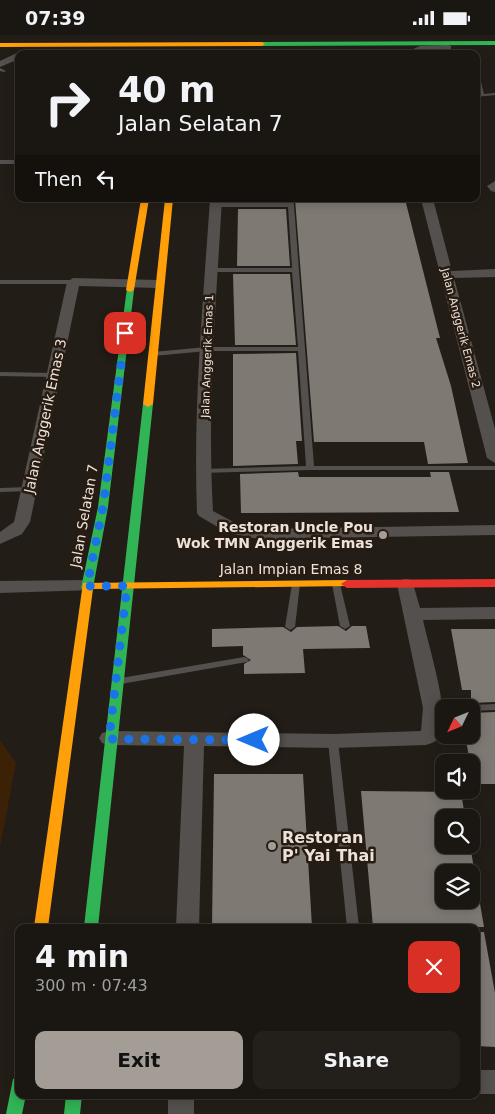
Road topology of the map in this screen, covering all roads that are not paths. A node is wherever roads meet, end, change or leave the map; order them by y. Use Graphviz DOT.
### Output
graph roads {
  1 [pos="240,43"];
  2 [pos="495,43"];
  3 [pos="0,45"];
  4 [pos="103,47"];
  5 [pos="448,48"];
  6 [pos="495,48"];
  7 [pos="252,49"];
  8 [pos="62,50"];
  9 [pos="113,50"];
  10 [pos="156,50"];
  11 [pos="181,50"];
  12 [pos="212,50"];
  13 [pos="243,50"];
  14 [pos="417,50"];
  15 [pos="0,51"];
  16 [pos="15,52"];
  17 [pos="15,57"];
  18 [pos="1,68"];
  19 [pos="495,94"];
  20 [pos="480,96"];
  21 [pos="15,162"];
  22 [pos="0,163"];
  23 [pos="495,184"];
  24 [pos="495,189"];
  25 [pos="144,202"];
  26 [pos="169,202"];
  27 [pos="216,202"];
  28 [pos="290,202"];
  29 [pos="428,202"];
  30 [pos="211,270"];
  31 [pos="296,270"];
  32 [pos="447,275"];
  33 [pos="493,277"];
  34 [pos="0,282"];
  35 [pos="73,282"];
  36 [pos="131,283"];
  37 [pos="158,284"];
  38 [pos="207,349"];
  39 [pos="300,349"];
  40 [pos="153,354"];
  41 [pos="0,375"];
  42 [pos="53,375"];
  43 [pos="495,457"];
  44 [pos="495,468"];
  45 [pos="310,469"];
  46 [pos="203,471"];
  47 [pos="29,489"];
  48 [pos="0,490"];
  49 [pos="495,530"];
  50 [pos="0,539"];
  51 [pos="495,583"];
  52 [pos="296,584"];
  53 [pos="336,584"];
  54 [pos="406,584"];
  55 [pos="87,586"];
  56 [pos="127,586"];
  57 [pos="0,587"];
  58 [pos="495,613"];
  59 [pos="414,614"];
  60 [pos="345,626"];
  61 [pos="290,627"];
  62 [pos="244,660"];
  63 [pos="115,682"];
  64 [pos="436,699"];
  65 [pos="480,707"];
  66 [pos="495,707"];
  67 [pos="435,720"];
  68 [pos="109,739"];
  69 [pos="194,740"];
  70 [pos="333,741"];
  71 [pos="41,924"];
  72 [pos="91,924"];
  73 [pos="188,924"];
  74 [pos="353,924"];
  75 [pos="480,1082"];
  76 [pos="495,1082"];
  77 [pos="16,1099"];
  78 [pos="74,1099"];
  79 [pos="181,1099"];
  80 [pos="14,1114"];
  81 [pos="72,1114"];
  82 [pos="181,1114"];
  1 -- 2 [label="main road"];
  1 -- 4 [label="main road"];
  1 -- 11 [label="main road"];
  3 -- 4 [label="main road"];
  4 -- 8 [label="main road"];
  4 -- 9 [label="main road"];
  4 -- 10 [label="main road"];
  5 -- 6 [label="main road"];
  5 -- 7 [label="main road"];
  5 -- 14 [label="street"];
  7 -- 12 [label="main road"];
  7 -- 13 [label="main road"];
  15 -- 16 [label="main road"];
  17 -- 18 [label="street"];
  19 -- 20 [label="lane"];
  21 -- 22 [label="lane"];
  23 -- 24 [label="street"];
  25 -- 36 [label="main road, Jalan Selatan 7"];
  26 -- 37 [label="main road"];
  27 -- 28 [label="lane"];
  27 -- 30 [label="street, Jalan Anggerik Emas 1"];
  28 -- 31 [label="lane"];
  29 -- 32 [label="street, Jalan Anggerik Emas 2"];
  30 -- 31 [label="lane"];
  30 -- 38 [label="street, Jalan Anggerik Emas 1"];
  31 -- 39 [label="lane"];
  32 -- 33 [label="street"];
  32 -- 43 [label="street, Jalan Anggerik Emas 2"];
  34 -- 35 [label="lane"];
  35 -- 36 [label="street"];
  35 -- 42 [label="street, Jalan Anggerik Emas 3"];
  36 -- 37 [label="street"];
  36 -- 55 [label="main road, Jalan Selatan 7"];
  37 -- 40 [label="main road"];
  38 -- 39 [label="lane"];
  38 -- 40 [label="lane"];
  38 -- 46 [label="street, Jalan Anggerik Emas 1"];
  39 -- 45 [label="lane"];
  40 -- 56 [label="main road"];
  41 -- 42 [label="lane"];
  42 -- 47 [label="street, Jalan Anggerik Emas 3"];
  44 -- 45 [label="lane"];
  45 -- 46 [label="lane"];
  46 -- 49 [label="street, Jalan Anggerik Emas 1"];
  47 -- 48 [label="lane"];
  47 -- 50 [label="street, Jalan Anggerik Emas 3"];
  51 -- 54 [label="main road, Jalan Impian Emas 8"];
  52 -- 53 [label="main road, Jalan Impian Emas 8"];
  52 -- 56 [label="main road, Jalan Impian Emas 8"];
  52 -- 61 [label="lane"];
  53 -- 54 [label="main road, Jalan Impian Emas 8"];
  53 -- 60 [label="lane"];
  54 -- 59 [label="street"];
  55 -- 56 [label="main road, Jalan Impian Emas 8"];
  55 -- 57 [label="street"];
  55 -- 71 [label="main road, Jalan Selatan 7"];
  56 -- 63 [label="main road"];
  58 -- 59 [label="street"];
  59 -- 64 [label="street"];
  62 -- 63 [label="lane"];
  63 -- 68 [label="main road"];
  65 -- 66 [label="lane"];
  67 -- 70 [label="street"];
  68 -- 69 [label="street"];
  68 -- 72 [label="main road"];
  69 -- 70 [label="street"];
  69 -- 73 [label="street"];
  70 -- 74 [label="lane"];
  75 -- 76 [label="street"];
  77 -- 80 [label="main road"];
  78 -- 81 [label="main road"];
  79 -- 82 [label="street"];
}
